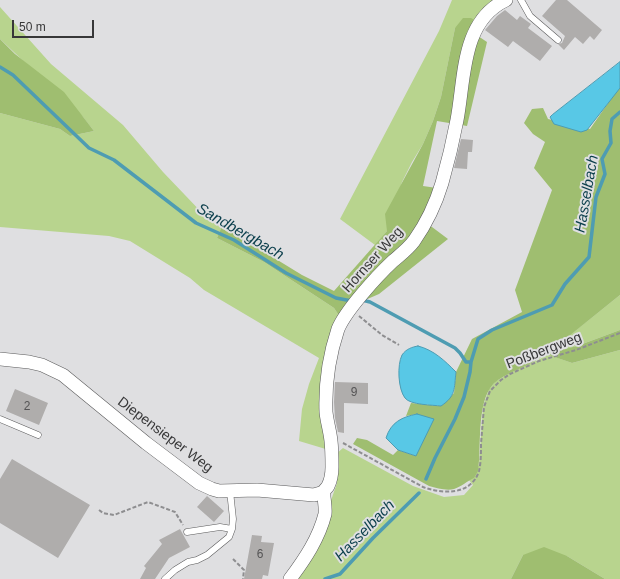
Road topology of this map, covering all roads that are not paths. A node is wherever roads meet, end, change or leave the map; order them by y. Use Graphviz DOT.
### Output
graph roads {
  1 [pos="506,0"];
  2 [pos="521,0"];
  3 [pos="558,40"];
  4 [pos="0,359"];
  5 [pos="0,419"];
  6 [pos="38,435"];
  7 [pos="230,491"];
  8 [pos="324,492"];
  9 [pos="232,529"];
  10 [pos="187,532"];
  11 [pos="165,579"];
  12 [pos="290,579"];
  1 -- 8 [label="street, Hornser Weg"];
  2 -- 3 [label="lane"];
  4 -- 7 [label="street, Diepensieper Weg"];
  5 -- 6 [label="lane"];
  7 -- 8 [label="street, Diepensieper Weg"];
  7 -- 9 [label="lane"];
  8 -- 12 [label="street"];
  9 -- 10 [label="lane"];
  9 -- 11 [label="lane"];
}
